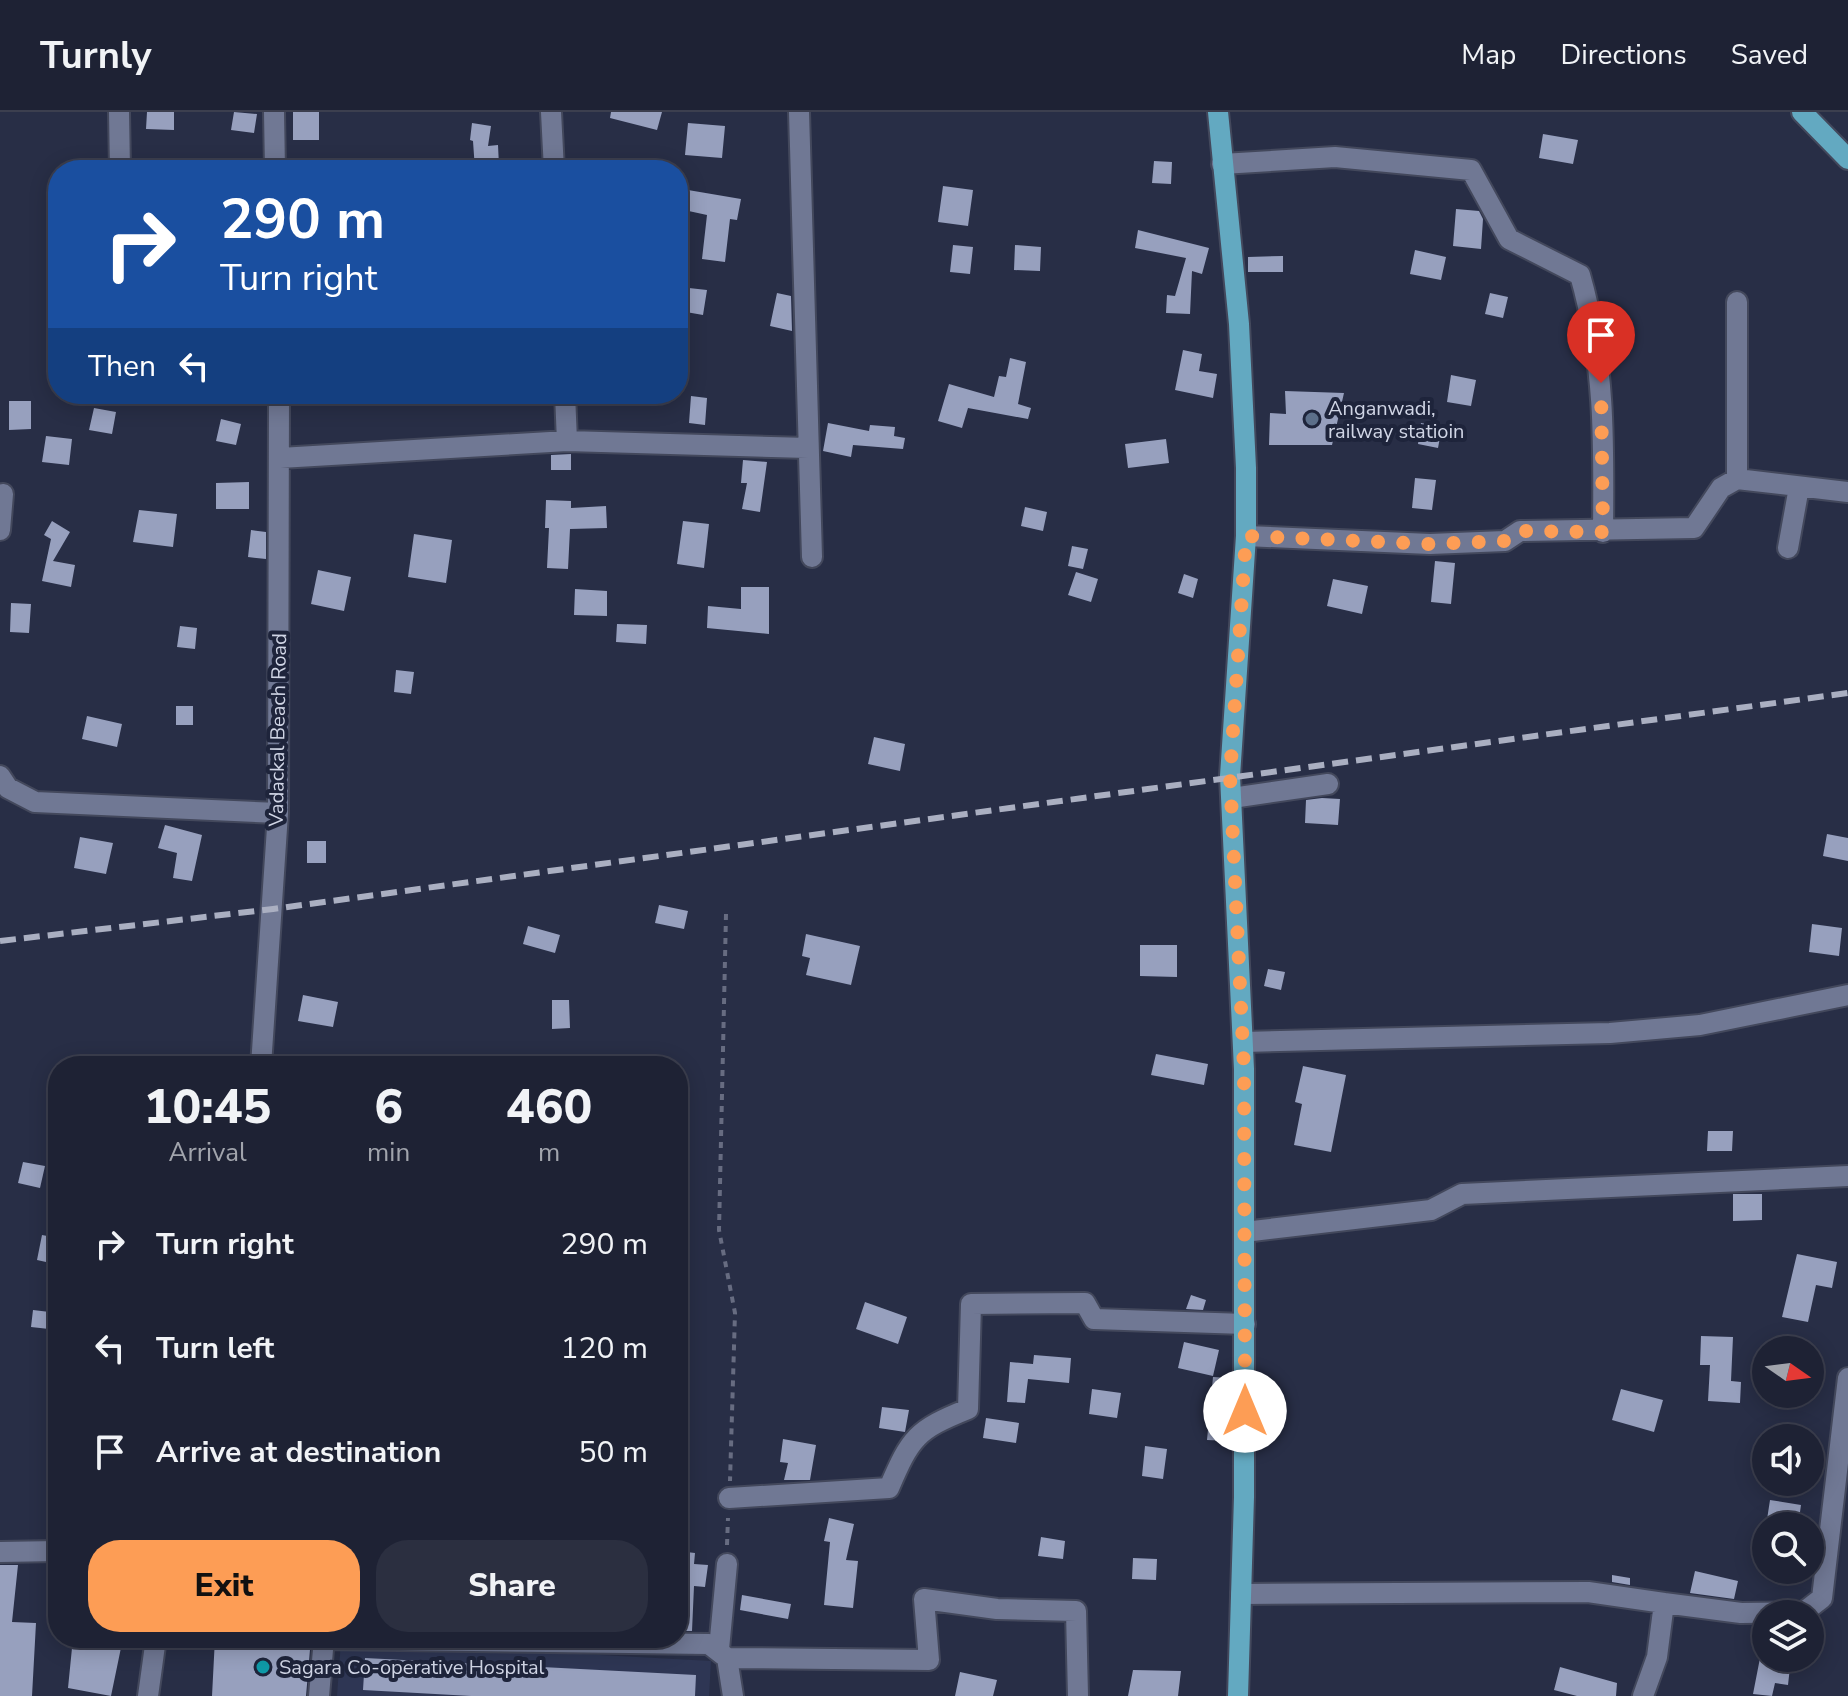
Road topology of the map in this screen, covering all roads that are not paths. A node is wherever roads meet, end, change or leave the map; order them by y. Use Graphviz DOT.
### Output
graph roads {
  1 [pos="119,112"];
  2 [pos="274,112"];
  3 [pos="551,112"];
  4 [pos="799,112"];
  5 [pos="1218,112"];
  6 [pos="1802,112"];
  7 [pos="1848,159"];
  8 [pos="120,160"];
  9 [pos="275,160"];
  10 [pos="553,160"];
  11 [pos="1222,164"];
  12 [pos="1737,302"];
  13 [pos="279,404"];
  14 [pos="565,404"];
  15 [pos="567,441"];
  16 [pos="808,448"];
  17 [pos="280,458"];
  18 [pos="1737,479"];
  19 [pos="1799,487"];
  20 [pos="1848,492"];
  21 [pos="3,494"];
  22 [pos="0,530"];
  23 [pos="1603,532"];
  24 [pos="1246,536"];
  25 [pos="1788,548"];
  26 [pos="812,557"];
  27 [pos="0,776"];
  28 [pos="1328,784"];
  29 [pos="1232,798"];
  30 [pos="278,813"];
  31 [pos="1848,995"];
  32 [pos="1243,1042"];
  33 [pos="262,1056"];
  34 [pos="1848,1176"];
  35 [pos="1244,1232"];
  36 [pos="1245,1324"];
  37 [pos="1848,1378"];
  38 [pos="729,1498"];
  39 [pos="48,1551"];
  40 [pos="0,1552"];
  41 [pos="727,1564"];
  42 [pos="1241,1594"];
  43 [pos="1664,1603"];
  44 [pos="688,1644"];
  45 [pos="155,1648"];
  46 [pos="323,1648"];
  47 [pos="723,1654"];
  48 [pos="148,1696"];
  49 [pos="319,1696"];
  50 [pos="733,1696"];
  51 [pos="1078,1696"];
  52 [pos="1238,1696"];
  53 [pos="1643,1696"];
  1 -- 8 [label="street"];
  2 -- 9 [label="street"];
  3 -- 10 [label="street"];
  4 -- 16 [label="street"];
  5 -- 11 [label="main road"];
  6 -- 7 [label="main road"];
  11 -- 23 [label="street"];
  11 -- 24 [label="main road"];
  12 -- 18 [label="street"];
  13 -- 17 [label="street, Vadackal Beach Road"];
  14 -- 15 [label="street"];
  15 -- 16 [label="street"];
  15 -- 17 [label="street"];
  16 -- 26 [label="street"];
  17 -- 30 [label="street, Vadackal Beach Road"];
  18 -- 19 [label="street"];
  18 -- 23 [label="street"];
  19 -- 20 [label="street"];
  19 -- 25 [label="street"];
  21 -- 22 [label="street"];
  23 -- 24 [label="street"];
  24 -- 29 [label="main road"];
  27 -- 30 [label="street"];
  28 -- 29 [label="street"];
  29 -- 32 [label="main road"];
  30 -- 33 [label="street, Vadackal Beach Road"];
  31 -- 32 [label="street"];
  32 -- 35 [label="main road"];
  34 -- 35 [label="street"];
  35 -- 36 [label="main road"];
  36 -- 38 [label="street"];
  36 -- 42 [label="main road"];
  37 -- 43 [label="street"];
  39 -- 40 [label="street"];
  41 -- 47 [label="street"];
  42 -- 43 [label="street"];
  42 -- 52 [label="main road"];
  43 -- 53 [label="street"];
  44 -- 47 [label="street"];
  45 -- 48 [label="street"];
  46 -- 49 [label="street"];
  47 -- 50 [label="street"];
  47 -- 51 [label="street"];
}
